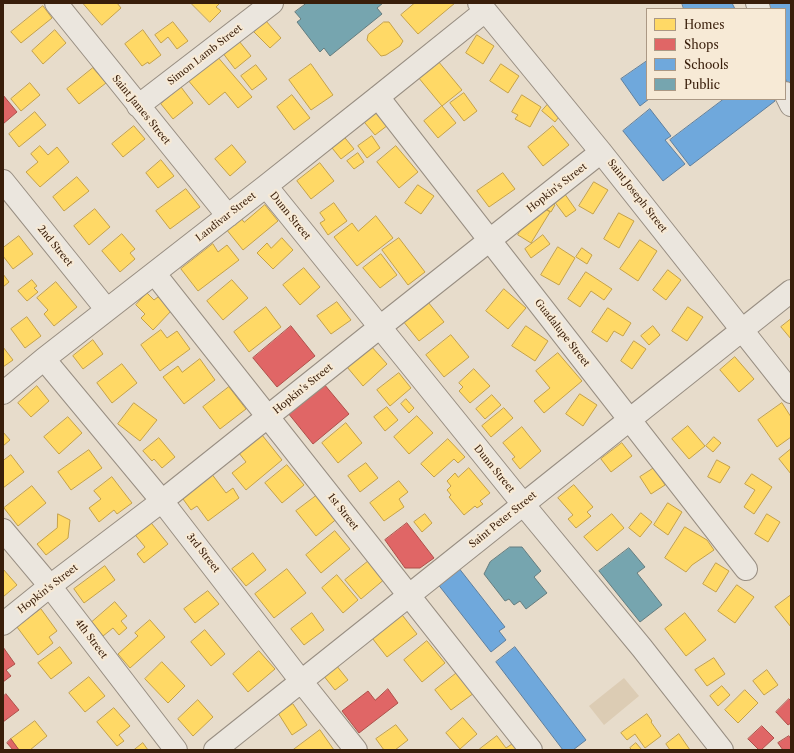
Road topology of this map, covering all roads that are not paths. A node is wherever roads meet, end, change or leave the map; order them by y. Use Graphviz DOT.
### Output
graph roads {
  1 [pos="56,3"];
  2 [pos="272,3"];
  3 [pos="482,7"];
  4 [pos="786,95"];
  5 [pos="378,97"];
  6 [pos="138,106"];
  7 [pos="791,106"];
  8 [pos="601,152"];
  9 [pos="3,181"];
  10 [pos="266,186"];
  11 [pos="10,203"];
  12 [pos="228,216"];
  13 [pos="490,240"];
  14 [pos="155,274"];
  15 [pos="791,291"];
  16 [pos="107,310"];
  17 [pos="380,327"];
  18 [pos="742,330"];
  19 [pos="44,359"];
  20 [pos="791,392"];
  21 [pos="3,393"];
  22 [pos="268,417"];
  23 [pos="629,419"];
  24 [pos="162,501"];
  25 [pos="522,504"];
  26 [pos="3,530"];
  27 [pos="746,569"];
  28 [pos="50,586"];
  29 [pos="409,595"];
  30 [pos="3,624"];
  31 [pos="301,681"];
  32 [pos="176,750"];
  33 [pos="214,750"];
  34 [pos="356,750"];
  35 [pos="531,750"];
  36 [pos="722,750"];
  1 -- 6 [label="street, Saint James Street"];
  2 -- 6 [label="street, Simon Lamb Street"];
  3 -- 5 [label="street, Landivar Street"];
  3 -- 8 [label="street, Saint Joseph Street"];
  4 -- 7 [label="street"];
  5 -- 10 [label="street, Landivar Street"];
  5 -- 13 [label="street, Guadalupe Street"];
  6 -- 12 [label="street, Saint James Street"];
  8 -- 13 [label="street, Hopkin's Street"];
  8 -- 18 [label="street, Saint Joseph Street"];
  9 -- 11 [label="street, 2nd Street"];
  10 -- 12 [label="street, Landivar Street"];
  10 -- 17 [label="street, Dunn Street"];
  11 -- 16 [label="street, 2nd Street"];
  12 -- 14 [label="street, Landivar Street"];
  13 -- 17 [label="street, Hopkin's Street"];
  13 -- 23 [label="street, Guadalupe Street"];
  14 -- 16 [label="street, Landivar Street"];
  14 -- 22 [label="street, 1st Street"];
  15 -- 18 [label="street, Saint Peter Street"];
  16 -- 19 [label="street, Landivar Street"];
  17 -- 22 [label="street, Hopkin's Street"];
  17 -- 25 [label="street, Dunn Street"];
  18 -- 20 [label="street, Saint Joseph Street"];
  18 -- 23 [label="street, Saint Peter Street"];
  19 -- 21 [label="street, Landivar Street"];
  19 -- 24 [label="street, 3rd Street"];
  22 -- 24 [label="street, Hopkin's Street"];
  22 -- 29 [label="street, 1st Street"];
  23 -- 25 [label="street, Saint Peter Street"];
  23 -- 27 [label="street, Guadalupe Street"];
  24 -- 28 [label="street, Hopkin's Street"];
  24 -- 31 [label="street, 3rd Street"];
  25 -- 29 [label="street, Saint Peter Street"];
  25 -- 36 [label="street, Dunn Street"];
  26 -- 28 [label="street, 4th Street"];
  28 -- 30 [label="street, Hopkin's Street"];
  28 -- 32 [label="street, 4th Street"];
  29 -- 31 [label="street, Saint Peter Street"];
  29 -- 35 [label="street, 1st Street"];
  31 -- 33 [label="street, Saint Peter Street"];
  31 -- 34 [label="street, 3rd Street"];
}
